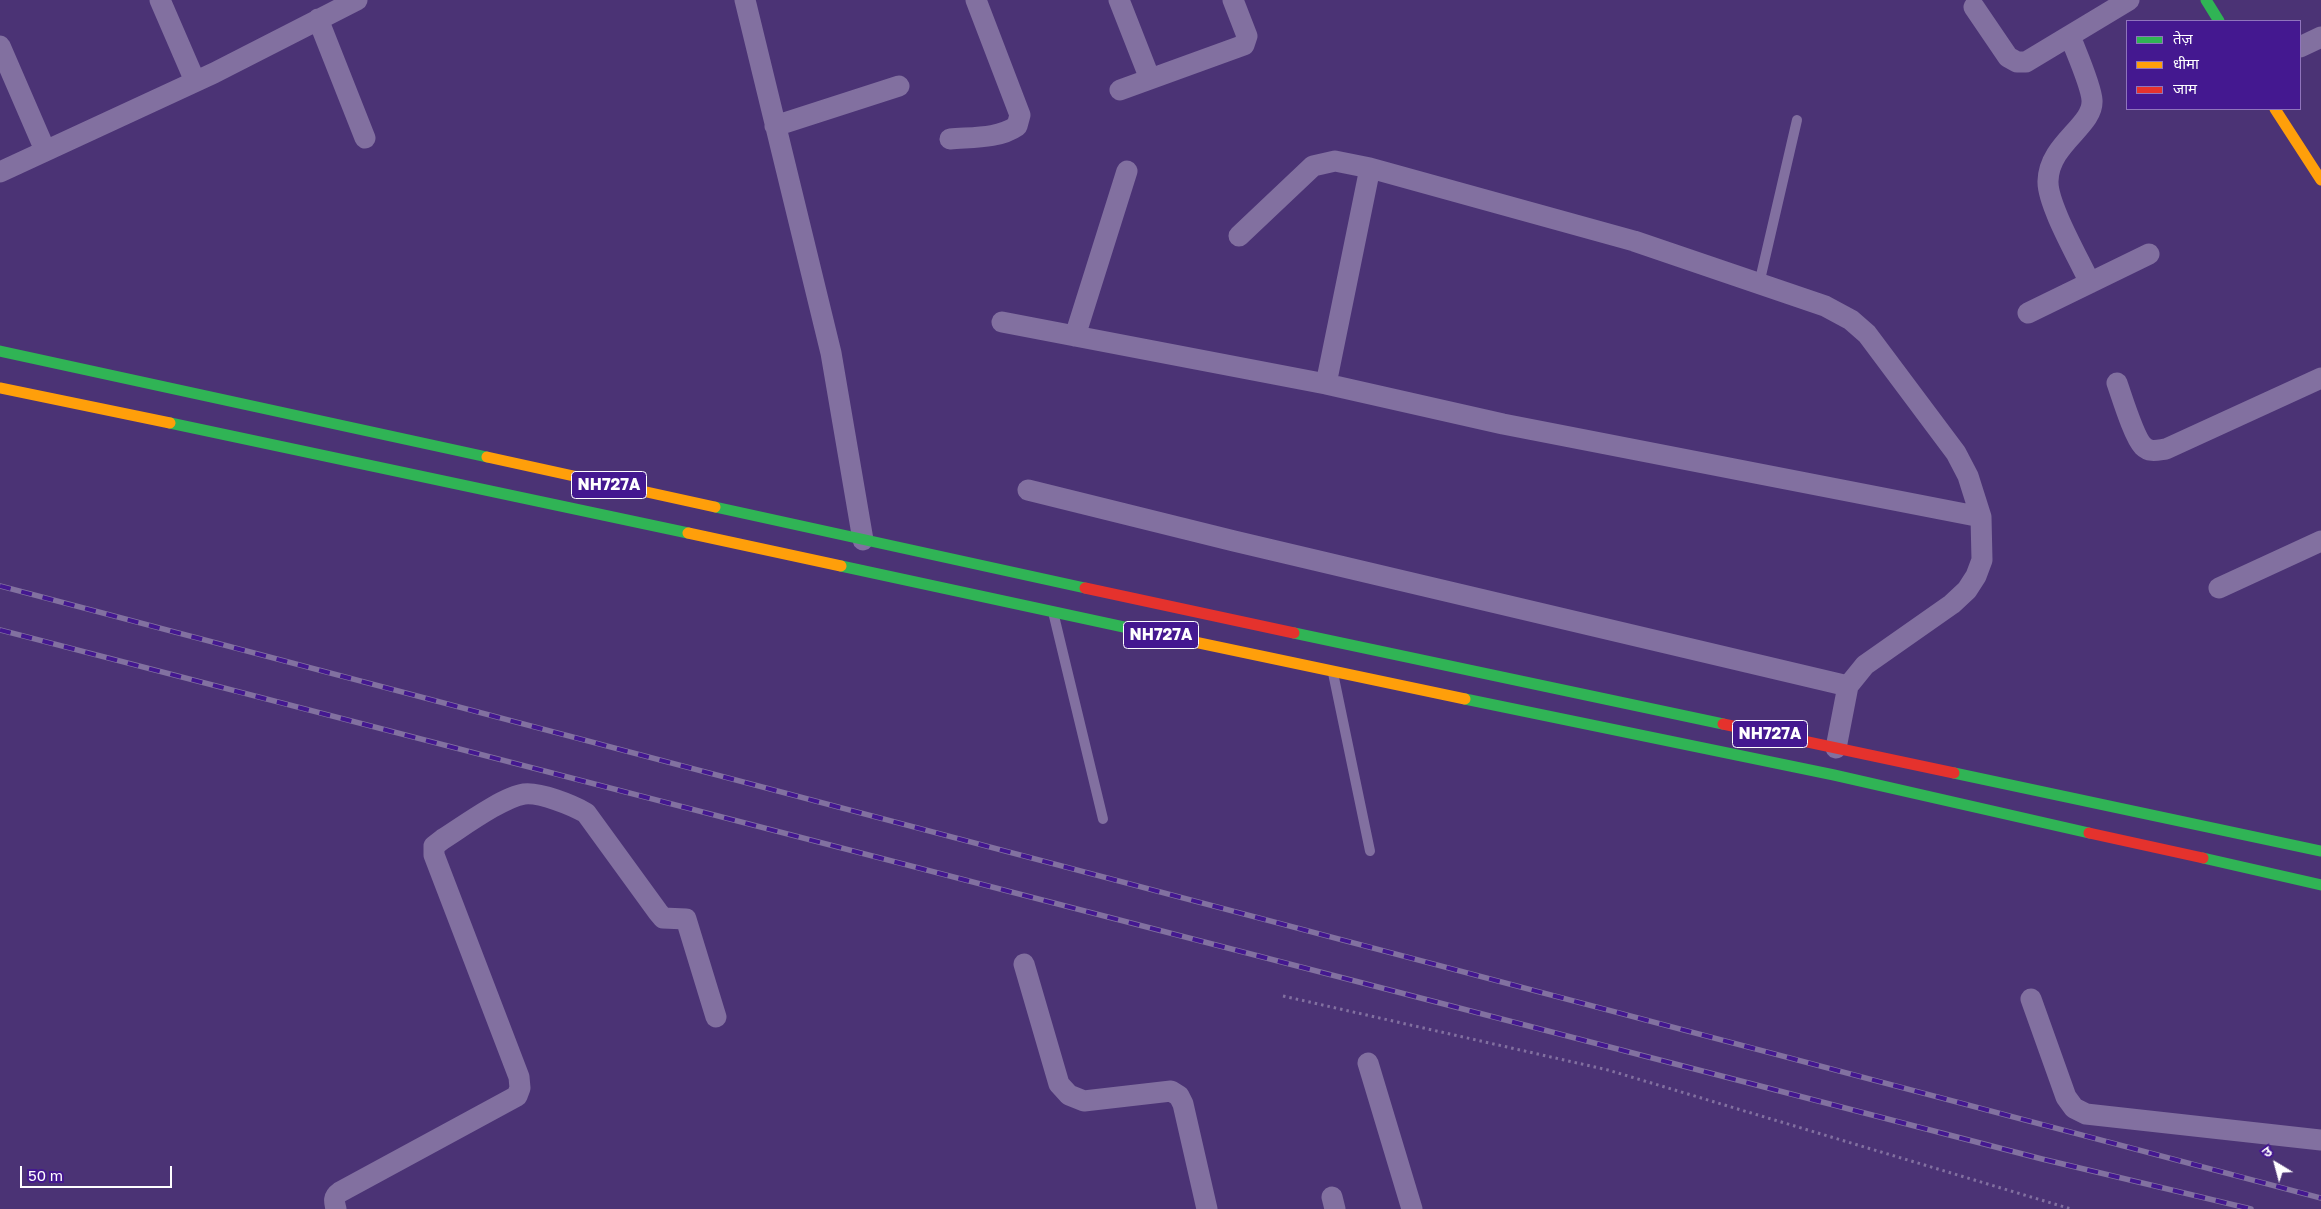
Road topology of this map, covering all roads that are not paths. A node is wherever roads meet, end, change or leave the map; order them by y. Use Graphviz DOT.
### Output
graph roads {
  1 [pos="160,0"];
  2 [pos="357,0"];
  3 [pos="745,0"];
  4 [pos="976,0"];
  5 [pos="1119,0"];
  6 [pos="1232,0"];
  7 [pos="2129,0"];
  8 [pos="2206,0"];
  9 [pos="1974,7"];
  10 [pos="318,20"];
  11 [pos="2218,20"];
  12 [pos="2070,36"];
  13 [pos="2321,37"];
  14 [pos="0,46"];
  15 [pos="2301,46"];
  16 [pos="1150,80"];
  17 [pos="195,81"];
  18 [pos="900,86"];
  19 [pos="1120,90"];
  20 [pos="2276,110"];
  21 [pos="1797,120"];
  22 [pos="775,126"];
  23 [pos="365,138"];
  24 [pos="950,139"];
  25 [pos="45,150"];
  26 [pos="1370,168"];
  27 [pos="1127,171"];
  28 [pos="0,172"];
  29 [pos="2321,180"];
  30 [pos="1239,236"];
  31 [pos="2149,254"];
  32 [pos="2090,282"];
  33 [pos="1759,284"];
  34 [pos="2028,313"];
  35 [pos="1002,322"];
  36 [pos="1075,336"];
  37 [pos="0,351"];
  38 [pos="2321,378"];
  39 [pos="2117,383"];
  40 [pos="1326,384"];
  41 [pos="0,388"];
  42 [pos="1028,490"];
  43 [pos="1981,517"];
  44 [pos="863,540"];
  45 [pos="2321,542"];
  46 [pos="2219,588"];
  47 [pos="1053,612"];
  48 [pos="1333,671"];
  49 [pos="1848,686"];
  50 [pos="1836,748"];
  51 [pos="1103,819"];
  52 [pos="1370,851"];
  53 [pos="2321,851"];
  54 [pos="2321,885"];
  55 [pos="1024,964"];
  56 [pos="2031,999"];
  57 [pos="716,1017"];
  58 [pos="1368,1063"];
  59 [pos="2321,1140"];
  60 [pos="336,1209"];
  61 [pos="1207,1209"];
  62 [pos="1412,1209"];
  1 -- 17 [label="street"];
  2 -- 10 [label="street"];
  3 -- 22 [label="street"];
  4 -- 24 [label="street"];
  5 -- 16 [label="street"];
  6 -- 16 [label="street"];
  7 -- 12 [label="street"];
  8 -- 11 [label="main road"];
  9 -- 12 [label="street"];
  10 -- 17 [label="street"];
  10 -- 23 [label="street"];
  12 -- 32 [label="street"];
  13 -- 15 [label="street"];
  14 -- 25 [label="street"];
  16 -- 19 [label="street"];
  17 -- 25 [label="street"];
  18 -- 22 [label="street"];
  20 -- 29 [label="main road"];
  21 -- 33 [label="lane"];
  22 -- 44 [label="street"];
  25 -- 28 [label="street"];
  26 -- 30 [label="street"];
  26 -- 33 [label="street"];
  26 -- 40 [label="street"];
  27 -- 36 [label="street"];
  31 -- 32 [label="street"];
  32 -- 34 [label="street"];
  33 -- 43 [label="street"];
  35 -- 36 [label="street"];
  36 -- 40 [label="street"];
  37 -- 44 [label="main road, NH727A"];
  38 -- 39 [label="street"];
  40 -- 43 [label="street"];
  41 -- 47 [label="main road, NH727A"];
  42 -- 49 [label="street"];
  43 -- 49 [label="street"];
  44 -- 50 [label="main road, NH727A"];
  45 -- 46 [label="street"];
  47 -- 48 [label="main road, NH727A"];
  47 -- 51 [label="lane"];
  48 -- 52 [label="lane"];
  48 -- 54 [label="main road, NH727A"];
  49 -- 50 [label="street"];
  50 -- 53 [label="main road, NH727A"];
  55 -- 61 [label="street"];
  56 -- 59 [label="street"];
  57 -- 60 [label="street"];
  58 -- 62 [label="street"];
}
